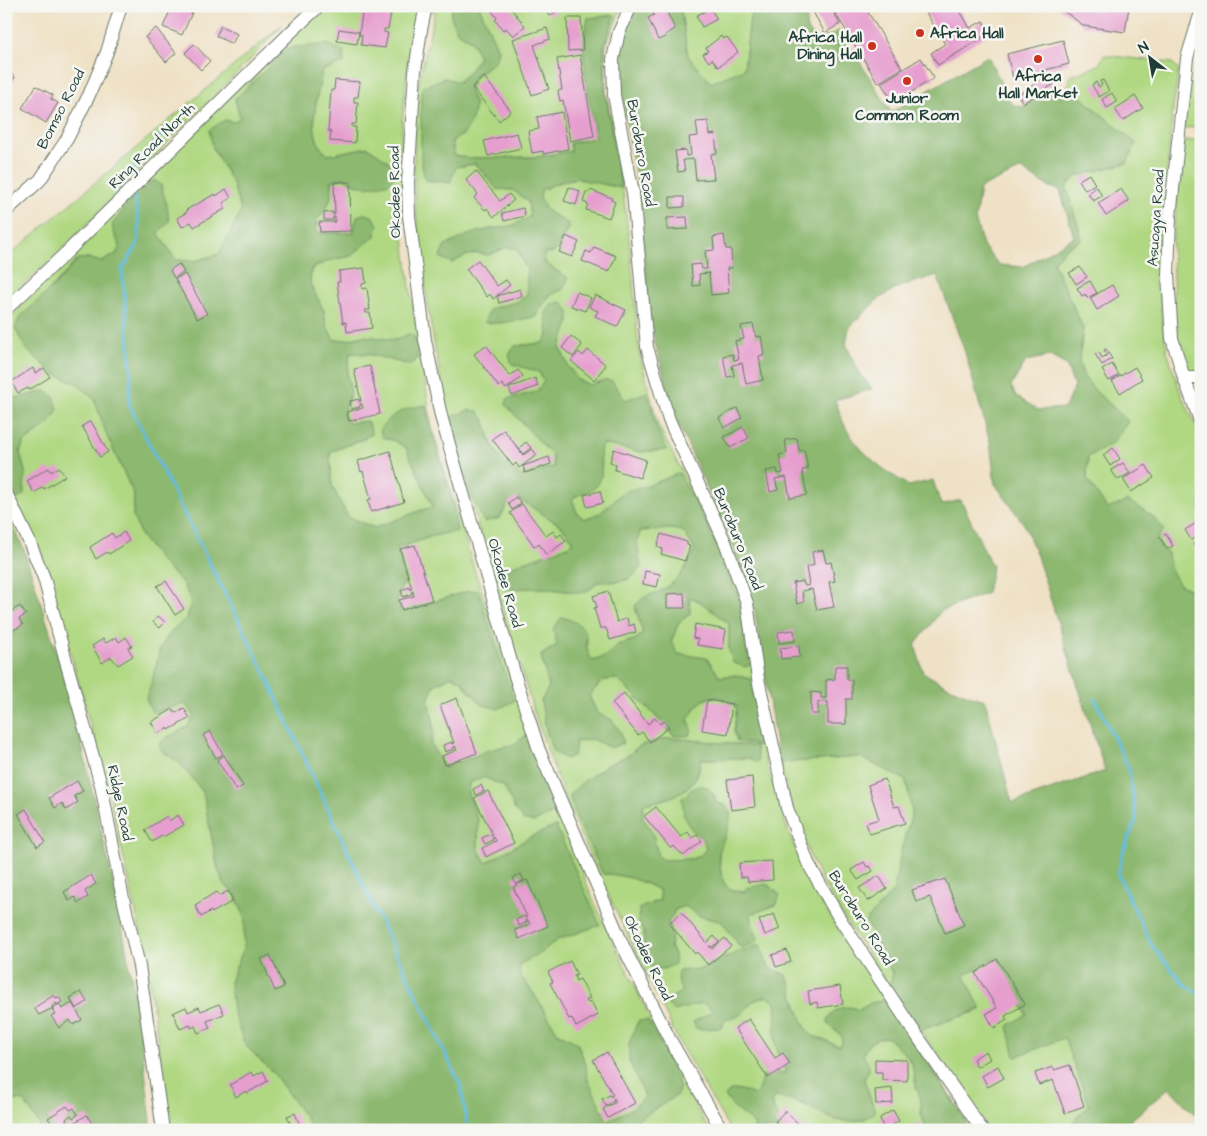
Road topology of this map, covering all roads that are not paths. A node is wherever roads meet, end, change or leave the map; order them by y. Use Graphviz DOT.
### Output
graph roads {
  1 [pos="121,6"];
  2 [pos="319,6"];
  3 [pos="426,6"];
  4 [pos="631,6"];
  5 [pos="1201,12"];
  6 [pos="6,211"];
  7 [pos="6,309"];
  8 [pos="1184,378"];
  9 [pos="1201,378"];
  10 [pos="1201,424"];
  11 [pos="6,493"];
  12 [pos="163,1130"];
  13 [pos="722,1130"];
  14 [pos="982,1130"];
  1 -- 6 [label="street, Bomso Road"];
  2 -- 7 [label="street, Ring Road North"];
  3 -- 13 [label="street, Okodee Road"];
  4 -- 14 [label="street, Buroburo Road"];
  5 -- 8 [label="street, Asuogya Road"];
  8 -- 9 [label="street"];
  8 -- 10 [label="street, Asuogya Road"];
  11 -- 12 [label="street, Ridge Road"];
}
